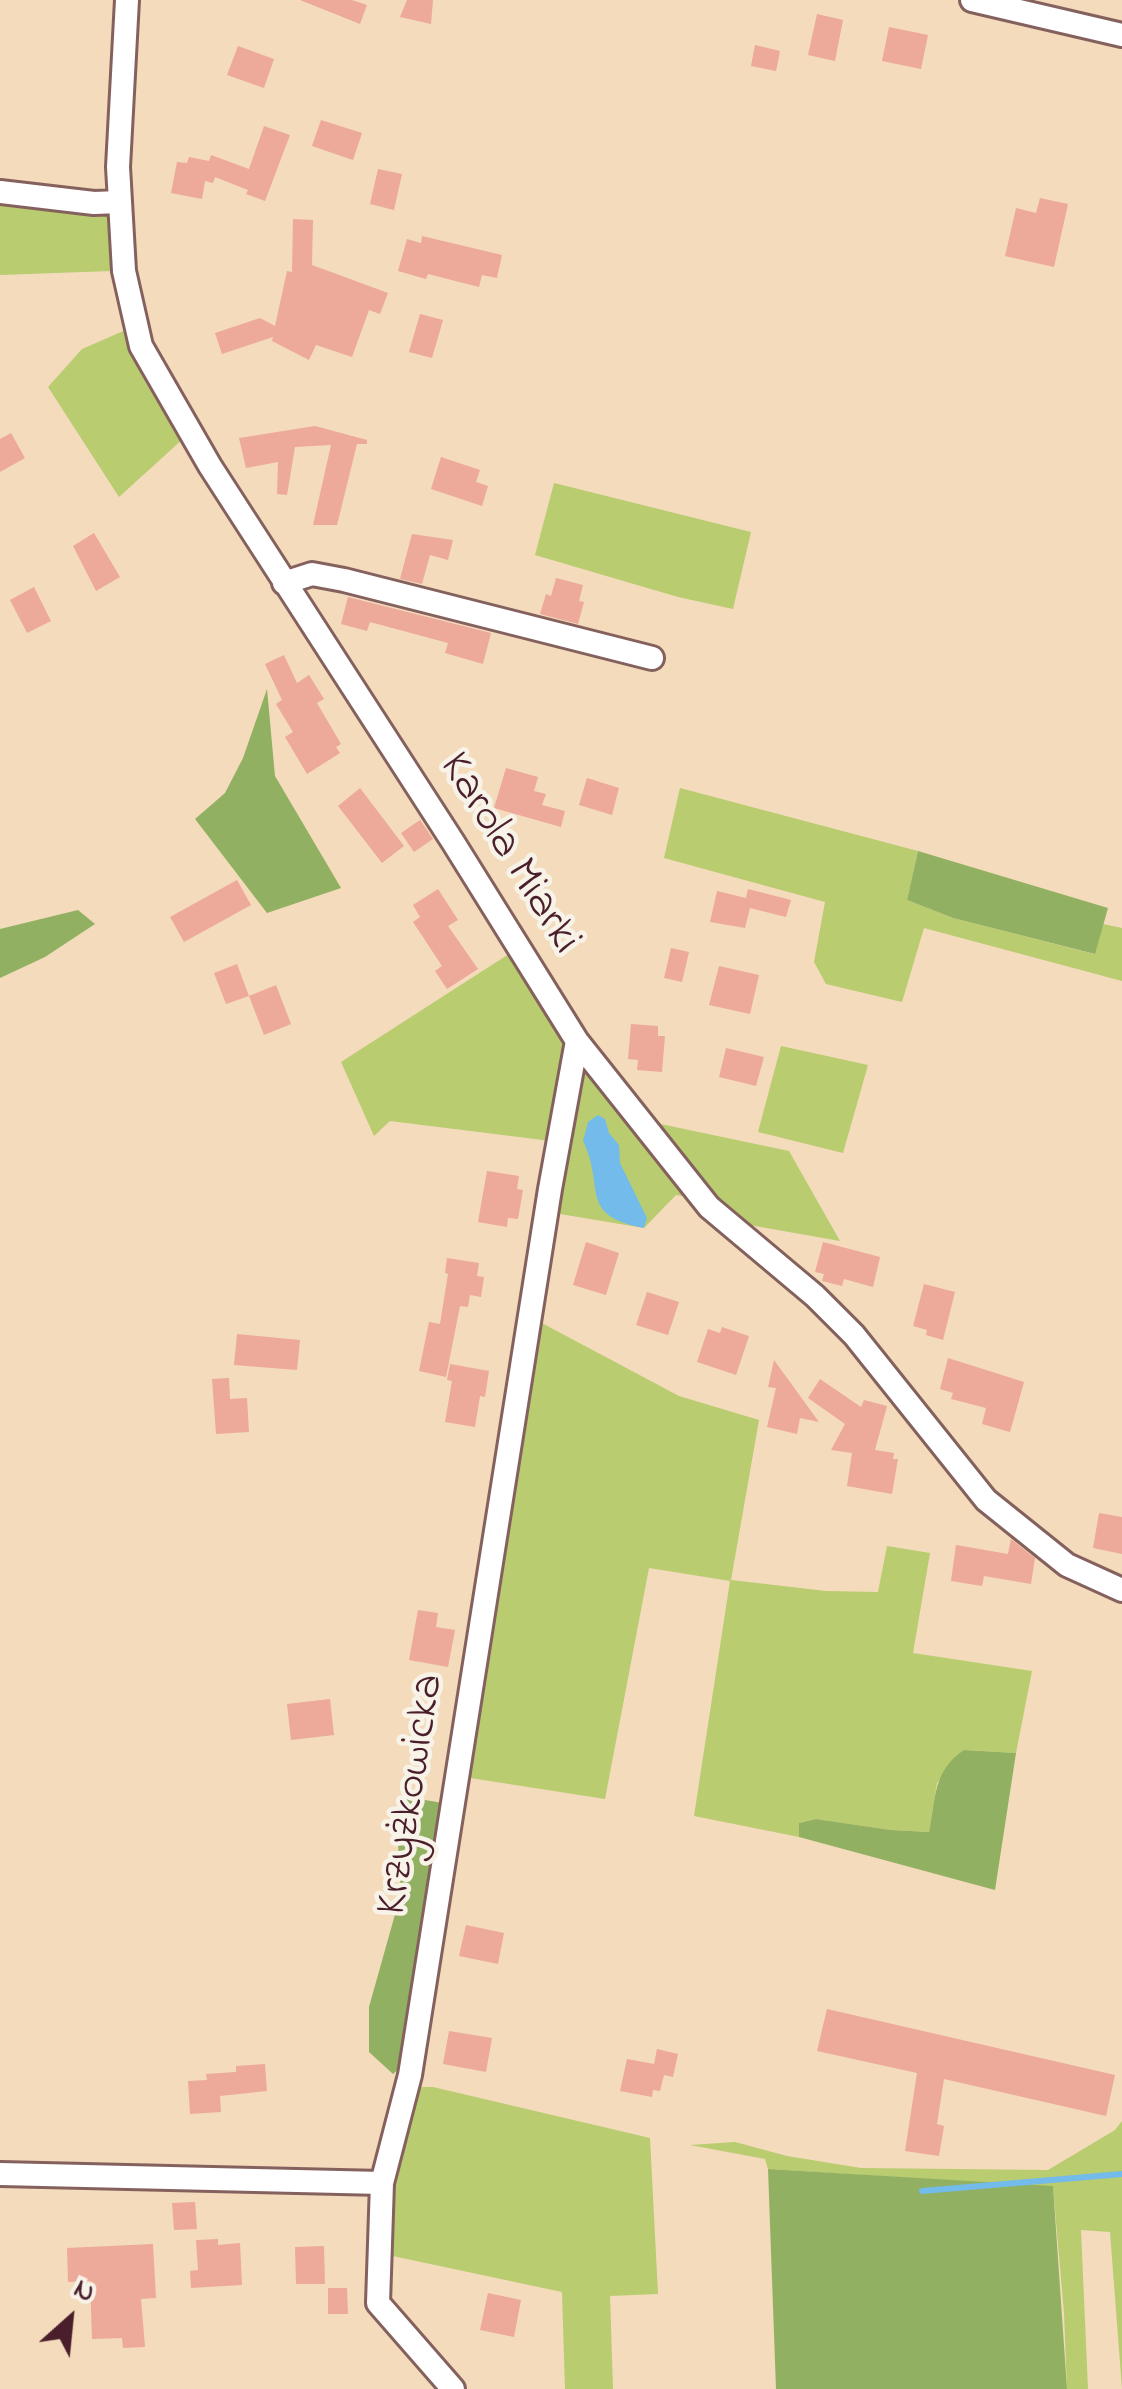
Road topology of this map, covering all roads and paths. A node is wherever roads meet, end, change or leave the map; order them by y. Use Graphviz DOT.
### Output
graph roads {
  1 [pos="127,0"];
  2 [pos="972,0"];
  3 [pos="1122,35"];
  4 [pos="0,192"];
  5 [pos="120,202"];
  6 [pos="284,584"];
  7 [pos="652,658"];
  8 [pos="577,1041"];
  9 [pos="1122,1590"];
  10 [pos="0,2174"];
  11 [pos="382,2182"];
  12 [pos="453,2389"];
  1 -- 5 [label="street, Karola Miarki"];
  2 -- 3 [label="street"];
  4 -- 5 [label="street"];
  5 -- 6 [label="street, Karola Miarki"];
  6 -- 7 [label="street"];
  6 -- 8 [label="street, Karola Miarki"];
  8 -- 9 [label="street, Karola Miarki"];
  8 -- 11 [label="street, Krzyżkowicka"];
  10 -- 11 [label="street"];
  11 -- 12 [label="street, Krzyżkowicka"];
}
